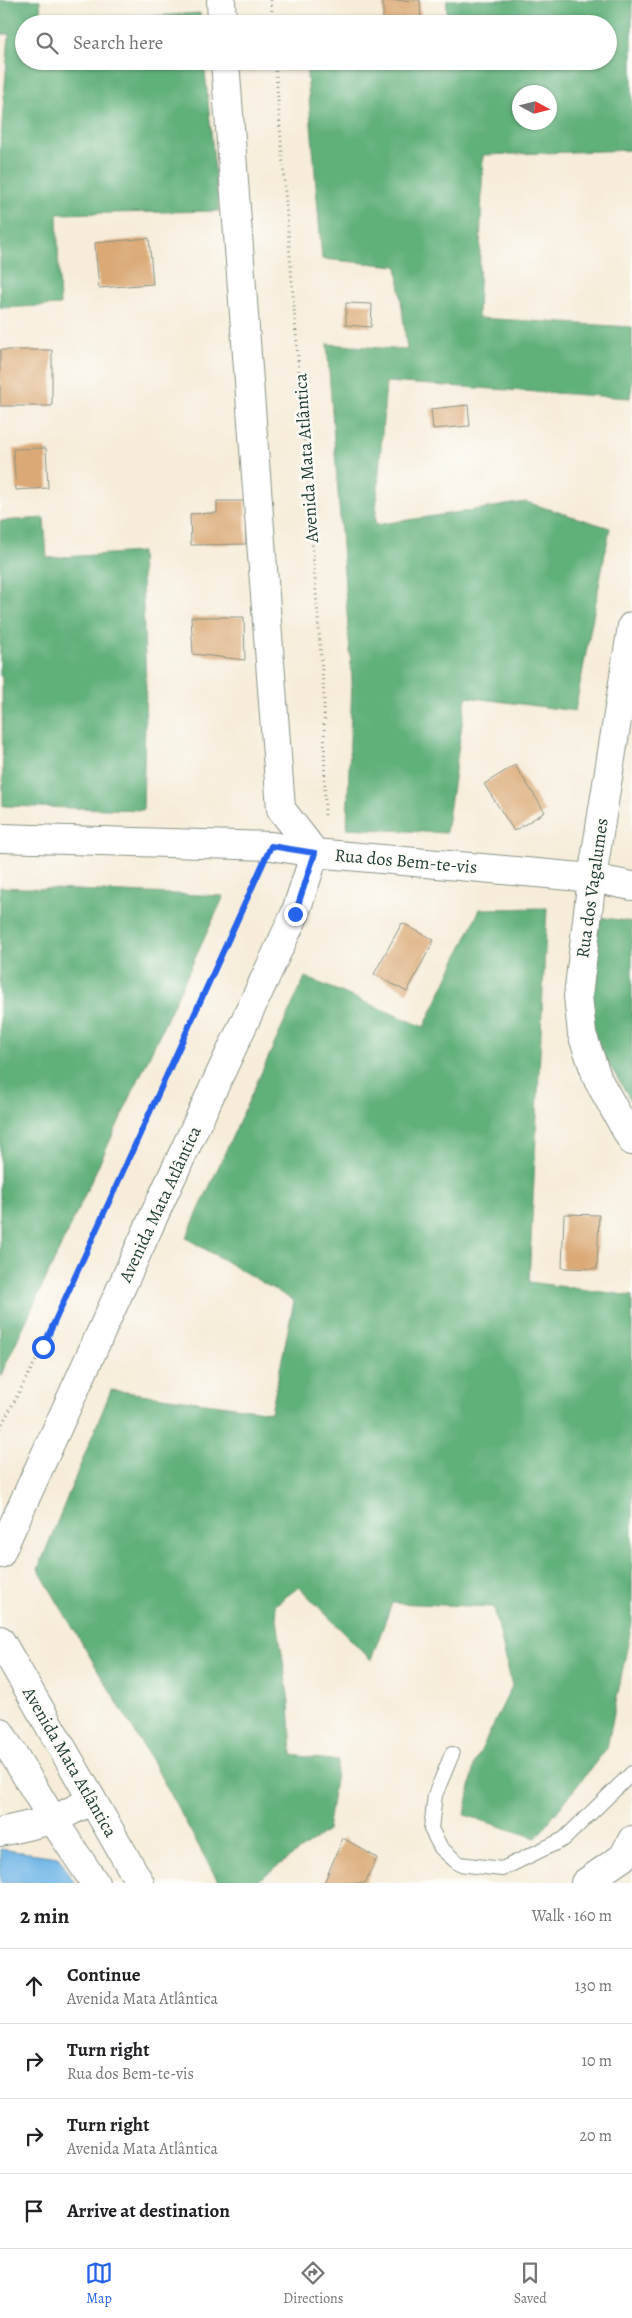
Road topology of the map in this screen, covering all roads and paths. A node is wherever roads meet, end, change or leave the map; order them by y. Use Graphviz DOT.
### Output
graph roads {
  1 [pos="221,0"];
  2 [pos="271,0"];
  3 [pos="222,15"];
  4 [pos="272,15"];
  5 [pos="226,70"];
  6 [pos="276,70"];
  7 [pos="632,626"];
  8 [pos="0,838"];
  9 [pos="271,846"];
  10 [pos="315,853"];
  11 [pos="592,878"];
  12 [pos="632,886"];
  13 [pos="632,1141"];
  14 [pos="0,1428"];
  15 [pos="0,1554"];
  16 [pos="0,1640"];
  17 [pos="0,1732"];
  18 [pos="452,1754"];
  19 [pos="632,1773"];
  20 [pos="91,1801"];
  21 [pos="53,1820"];
  22 [pos="0,1832"];
  23 [pos="632,1840"];
  24 [pos="94,1883"];
  25 [pos="140,1883"];
  26 [pos="585,1883"];
  1 -- 3 [label="street"];
  2 -- 4 [label="path"];
  5 -- 10 [label="street"];
  6 -- 10 [label="path, Avenida Mata Atlântica"];
  7 -- 11 [label="street, Rua dos Vagalumes"];
  8 -- 9 [label="street, Rua dos Bem-te-vis"];
  9 -- 10 [label="street, Rua dos Bem-te-vis"];
  9 -- 14 [label="path"];
  10 -- 11 [label="street, Rua dos Bem-te-vis"];
  10 -- 15 [label="street, Avenida Mata Atlântica"];
  11 -- 12 [label="street, Rua dos Bem-te-vis"];
  11 -- 13 [label="street, Rua dos Vagalumes"];
  16 -- 20 [label="street, Avenida Mata Atlântica"];
  17 -- 21 [label="street"];
  18 -- 19 [label="lane"];
  20 -- 21 [label="street"];
  20 -- 25 [label="street, Avenida Mata Atlântica"];
  21 -- 22 [label="street"];
  21 -- 24 [label="street"];
  23 -- 26 [label="street"];
}
